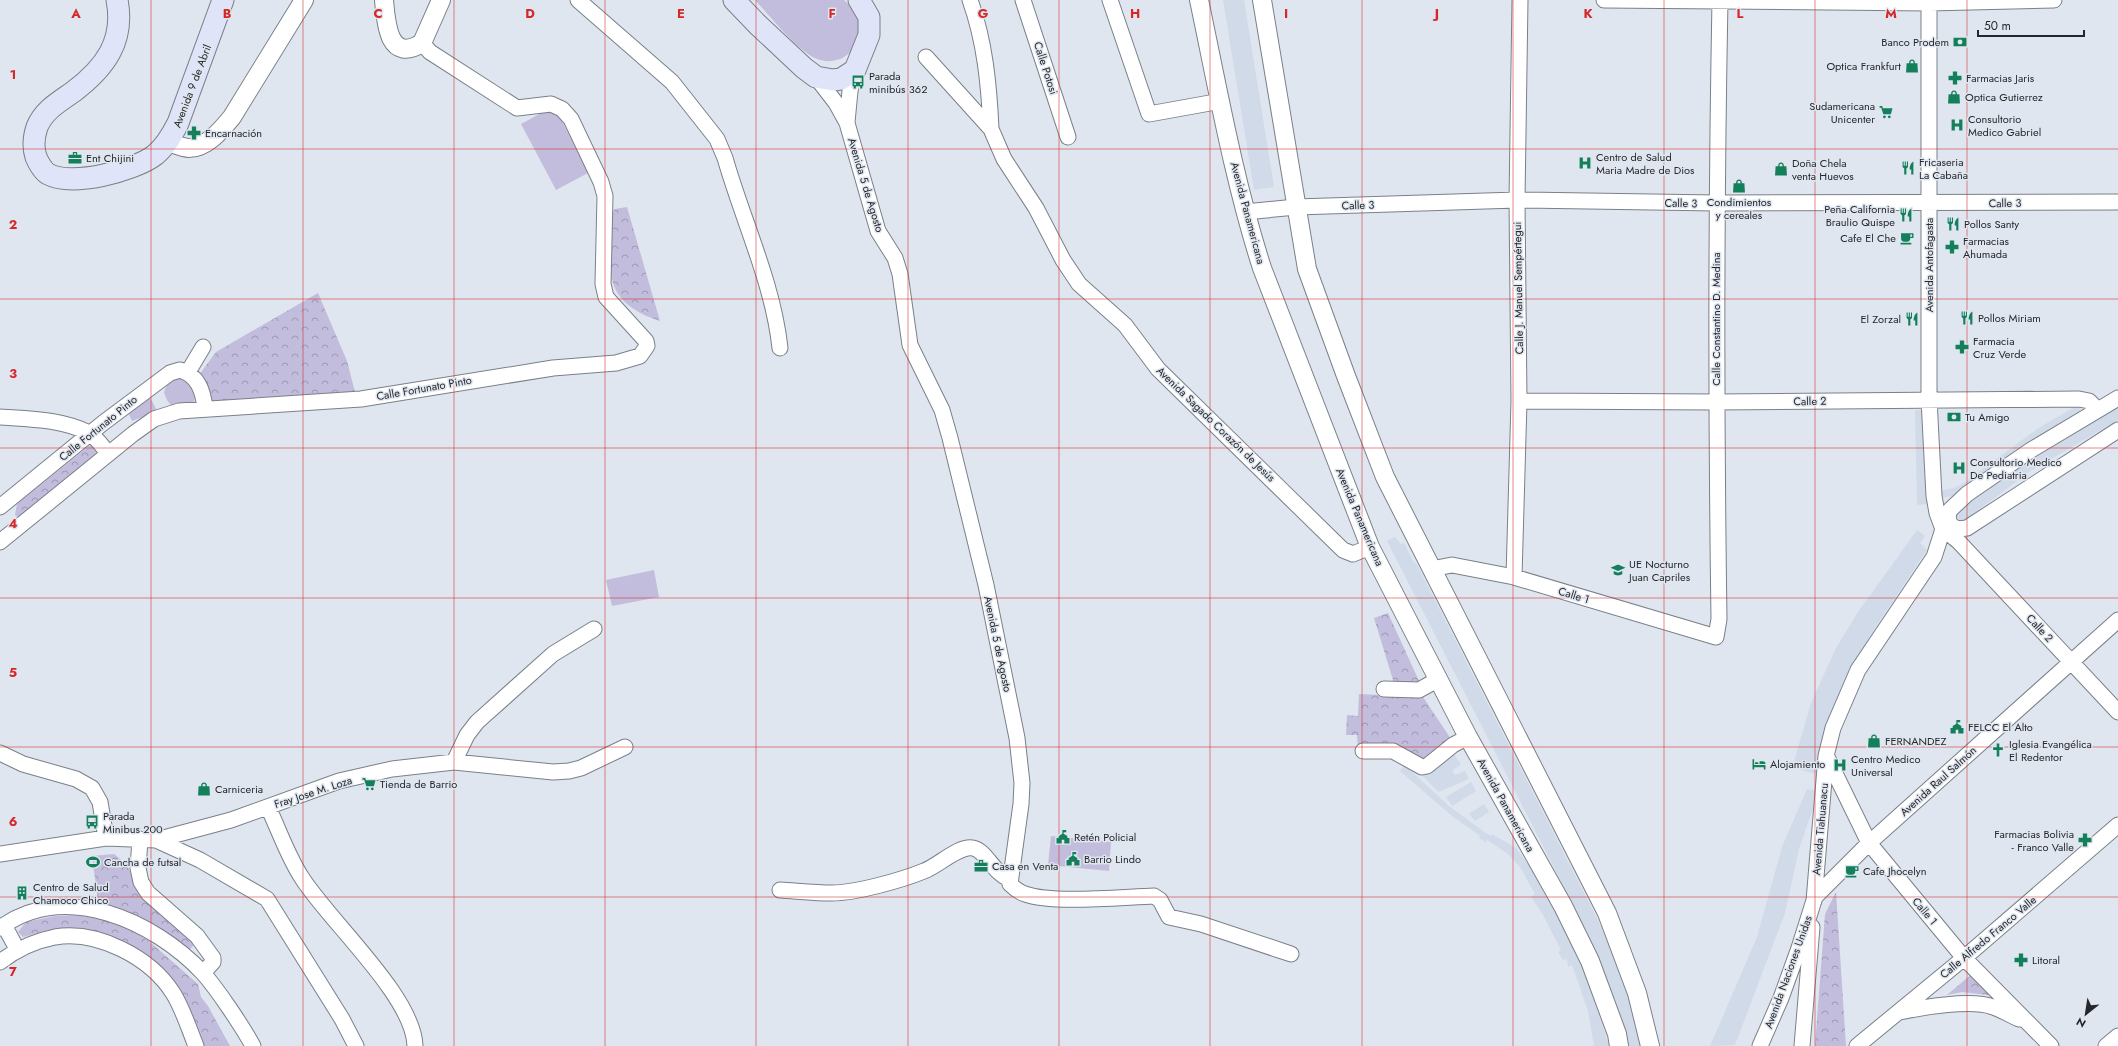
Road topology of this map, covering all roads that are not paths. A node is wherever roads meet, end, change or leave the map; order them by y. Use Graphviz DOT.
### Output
graph roads {
  1 [pos="117,0"];
  2 [pos="214,0"];
  3 [pos="223,0"];
  4 [pos="304,0"];
  5 [pos="384,0"];
  6 [pos="441,0"];
  7 [pos="578,0"];
  8 [pos="734,0"];
  9 [pos="859,0"];
  10 [pos="970,0"];
  11 [pos="1023,0"];
  12 [pos="1110,0"];
  13 [pos="1199,0"];
  14 [pos="1262,0"];
  15 [pos="1520,0"];
  16 [pos="1604,0"];
  17 [pos="1720,0"];
  18 [pos="2054,0"];
  19 [pos="1929,2"];
  20 [pos="422,43"];
  21 [pos="206,52"];
  22 [pos="926,57"];
  23 [pos="855,70"];
  24 [pos="816,76"];
  25 [pos="1221,101"];
  26 [pos="847,123"];
  27 [pos="991,129"];
  28 [pos="1068,137"];
  29 [pos="168,142"];
  30 [pos="1517,200"];
  31 [pos="2118,202"];
  32 [pos="1716,203"];
  33 [pos="1928,204"];
  34 [pos="1296,207"];
  35 [pos="1245,212"];
  36 [pos="203,348"];
  37 [pos="780,348"];
  38 [pos="188,372"];
  39 [pos="2118,398"];
  40 [pos="1929,399"];
  41 [pos="1520,401"];
  42 [pos="1716,402"];
  43 [pos="205,408"];
  44 [pos="2097,409"];
  45 [pos="0,417"];
  46 [pos="2118,430"];
  47 [pos="90,434"];
  48 [pos="108,453"];
  49 [pos="0,507"];
  50 [pos="1946,527"];
  51 [pos="1,539"];
  52 [pos="1370,547"];
  53 [pos="1431,568"];
  54 [pos="1514,577"];
  55 [pos="2118,620"];
  56 [pos="594,629"];
  57 [pos="1716,637"];
  58 [pos="2071,661"];
  59 [pos="1439,679"];
  60 [pos="1384,689"];
  61 [pos="2118,712"];
  62 [pos="1468,737"];
  63 [pos="625,747"];
  64 [pos="1363,751"];
  65 [pos="0,753"];
  66 [pos="1826,756"];
  67 [pos="454,762"];
  68 [pos="268,807"];
  69 [pos="2118,826"];
  70 [pos="106,838"];
  71 [pos="140,840"];
  72 [pos="156,840"];
  73 [pos="1869,843"];
  74 [pos="0,854"];
  75 [pos="1009,879"];
  76 [pos="780,890"];
  77 [pos="1814,897"];
  78 [pos="2,926"];
  79 [pos="17,949"];
  80 [pos="1291,954"];
  81 [pos="1964,958"];
  82 [pos="0,962"];
  83 [pos="203,973"];
  84 [pos="1897,1013"];
  85 [pos="2029,1024"];
  86 [pos="2118,1036"];
  87 [pos="196,1046"];
  88 [pos="253,1046"];
  89 [pos="356,1046"];
  90 [pos="415,1046"];
  91 [pos="1620,1046"];
  92 [pos="1650,1046"];
  93 [pos="1760,1046"];
  94 [pos="1802,1046"];
  95 [pos="1857,1046"];
  96 [pos="2051,1046"];
  97 [pos="2106,1046"];
  1 -- 29 [label="main road, Avenida 9 de Abril"];
  2 -- 21 [label="street"];
  3 -- 21 [label="main road, Avenida 9 de Abril"];
  4 -- 29 [label="street"];
  5 -- 20 [label="street"];
  6 -- 20 [label="street"];
  7 -- 37 [label="street"];
  8 -- 24 [label="main road"];
  9 -- 23 [label="main road"];
  10 -- 27 [label="street"];
  11 -- 28 [label="street, Calle Potosi"];
  12 -- 25 [label="street"];
  13 -- 25 [label="street, Avenida Panamericana"];
  14 -- 34 [label="street"];
  15 -- 30 [label="street, Calle J. Manuel Sempértegui"];
  16 -- 17 [label="street"];
  17 -- 19 [label="street"];
  17 -- 32 [label="street, Calle Constantino D. Medina"];
  18 -- 19 [label="street"];
  19 -- 33 [label="street, Avenida Antofagasta"];
  20 -- 43 [label="street, Calle Fortunato Pinto"];
  21 -- 29 [label="main road, Avenida 9 de Abril"];
  22 -- 27 [label="street, Avenida Sagado Corazón de Jesús"];
  23 -- 24 [label="main road"];
  23 -- 26 [label="street, Avenida 5 de Agosto"];
  24 -- 26 [label="street, Avenida 5 de Agosto"];
  25 -- 35 [label="street, Avenida Panamericana"];
  26 -- 75 [label="street, Avenida 5 de Agosto"];
  27 -- 52 [label="street, Avenida Sagado Corazón de Jesús"];
  30 -- 32 [label="street, Calle 3"];
  30 -- 34 [label="street, Calle 3"];
  30 -- 41 [label="street, Calle J. Manuel Sempértegui"];
  31 -- 33 [label="street, Calle 3"];
  32 -- 33 [label="street, Calle 3"];
  32 -- 42 [label="street, Calle Constantino D. Medina"];
  33 -- 40 [label="street, Avenida Antofagasta"];
  34 -- 35 [label="street, Calle 3"];
  34 -- 53 [label="street"];
  35 -- 52 [label="street, Avenida Panamericana"];
  36 -- 38 [label="street"];
  38 -- 43 [label="street"];
  38 -- 47 [label="street, Calle Fortunato Pinto"];
  39 -- 44 [label="street, Avenida Tiahuanacu"];
  40 -- 42 [label="street, Calle 2"];
  40 -- 44 [label="street, Calle 2"];
  40 -- 50 [label="street, Avenida Antofagasta"];
  41 -- 42 [label="street, Calle 2"];
  41 -- 54 [label="street, Calle J. Manuel Sempértegui"];
  42 -- 57 [label="street, Calle Constantino D. Medina"];
  43 -- 48 [label="street, Calle Fortunato Pinto"];
  44 -- 50 [label="street, Avenida Tiahuanacu"];
  45 -- 47 [label="street"];
  46 -- 50 [label="street"];
  47 -- 48 [label="street"];
  47 -- 49 [label="street, Calle Fortunato Pinto"];
  48 -- 51 [label="street, Calle Fortunato Pinto"];
  50 -- 58 [label="street, Calle 2"];
  50 -- 66 [label="street, Avenida Tiahuanacu"];
  52 -- 59 [label="street, Avenida Panamericana"];
  53 -- 54 [label="street, Calle 1"];
  53 -- 92 [label="street"];
  54 -- 57 [label="street, Calle 1"];
  55 -- 58 [label="street, Avenida Raul Salmón"];
  56 -- 67 [label="street"];
  58 -- 61 [label="street, Calle 2"];
  58 -- 73 [label="street, Avenida Raul Salmón"];
  59 -- 60 [label="street"];
  59 -- 62 [label="street, Avenida Panamericana"];
  62 -- 64 [label="street"];
  62 -- 91 [label="street, Avenida Panamericana"];
  63 -- 67 [label="street, Fray Jose M. Loza"];
  65 -- 70 [label="street"];
  66 -- 73 [label="street, Calle 1"];
  66 -- 77 [label="street, Avenida Tiahuanacu"];
  67 -- 68 [label="street, Fray Jose M. Loza"];
  68 -- 72 [label="street, Fray Jose M. Loza"];
  68 -- 90 [label="street"];
  69 -- 81 [label="street, Calle Alfredo Franco Valle"];
  70 -- 71 [label="street, Fray Jose M. Loza"];
  70 -- 74 [label="street, Fray Jose M. Loza"];
  71 -- 72 [label="street, Fray Jose M. Loza"];
  71 -- 83 [label="street"];
  72 -- 89 [label="street"];
  73 -- 77 [label="street, Avenida Raul Salmón"];
  73 -- 81 [label="street, Calle 1"];
  75 -- 76 [label="street"];
  75 -- 80 [label="street"];
  77 -- 93 [label="street, Avenida Naciones Unidas"];
  77 -- 94 [label="street, Avenida Tiahuanacu"];
  78 -- 79 [label="street"];
  78 -- 83 [label="street"];
  79 -- 82 [label="street"];
  79 -- 87 [label="street"];
  81 -- 84 [label="street, Calle Alfredo Franco Valle"];
  81 -- 85 [label="street, Calle 1"];
  83 -- 88 [label="street"];
  84 -- 85 [label="street"];
  84 -- 95 [label="street, Calle Alfredo Franco Valle"];
  85 -- 96 [label="street, Calle 1"];
  86 -- 97 [label="street"];
}
